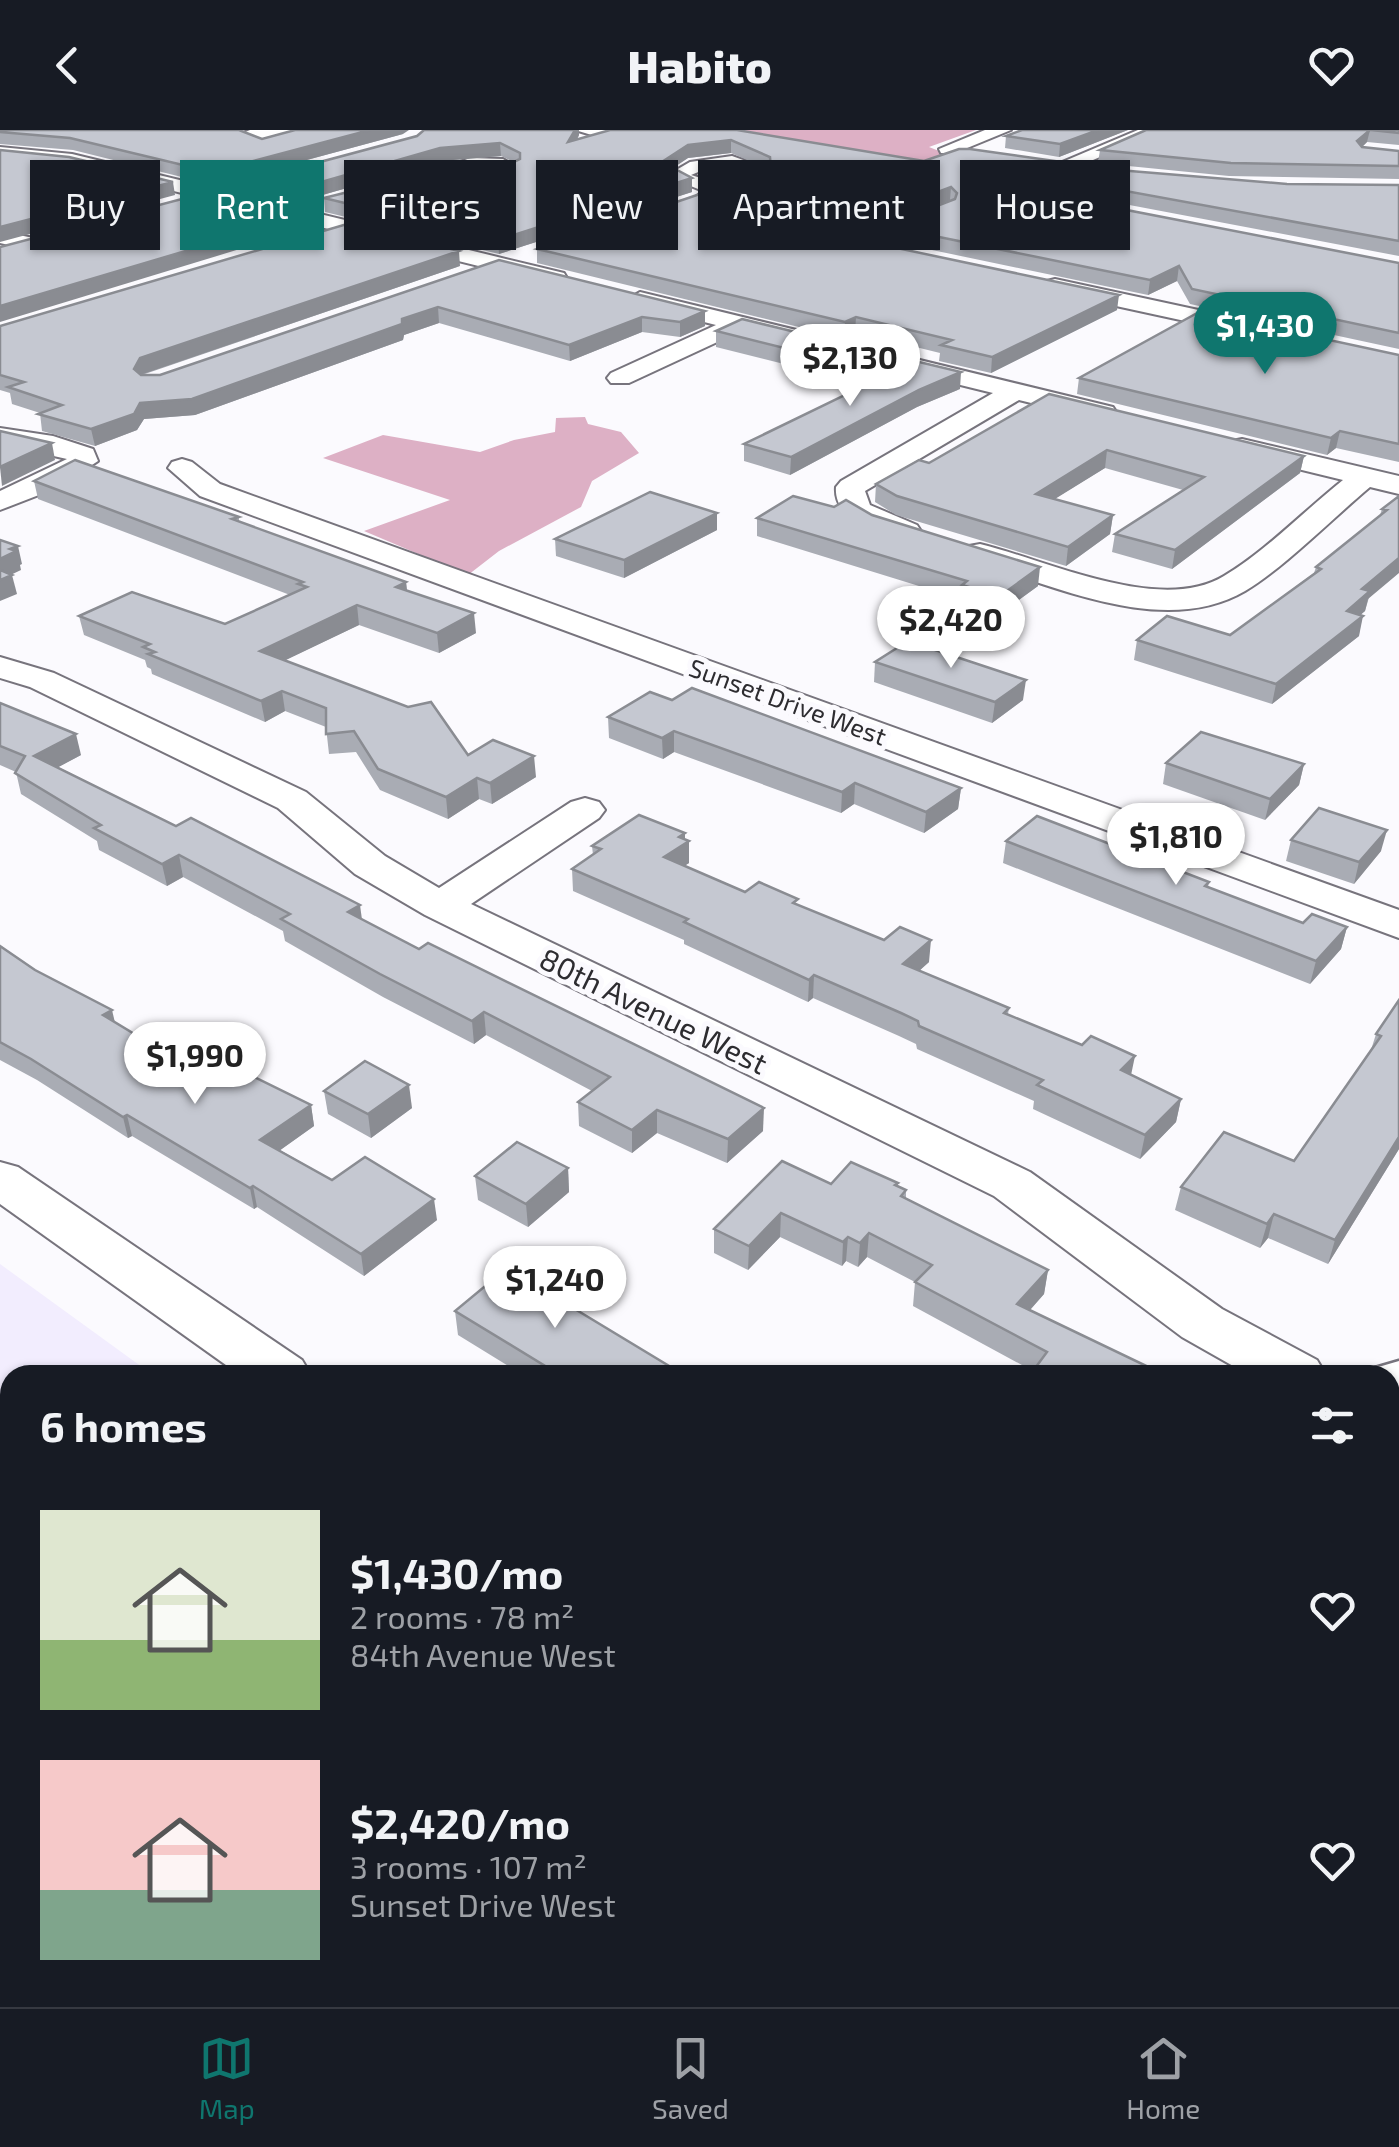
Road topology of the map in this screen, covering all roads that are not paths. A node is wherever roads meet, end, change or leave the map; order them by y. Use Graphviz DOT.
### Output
graph roads {
  1 [pos="584,130"];
  2 [pos="622,130"];
  3 [pos="1002,130"];
  4 [pos="1154,130"];
  5 [pos="0,153"];
  6 [pos="985,156"];
  7 [pos="1069,160"];
  8 [pos="180,186"];
  9 [pos="698,199"];
  10 [pos="180,204"];
  11 [pos="684,204"];
  12 [pos="164,208"];
  13 [pos="0,237"];
  14 [pos="444,250"];
  15 [pos="885,250"];
  16 [pos="0,252"];
  17 [pos="539,252"];
  18 [pos="894,252"];
  19 [pos="503,264"];
  20 [pos="464,276"];
  21 [pos="1030,281"];
  22 [pos="576,282"];
  23 [pos="612,292"];
  24 [pos="739,323"];
  25 [pos="1282,335"];
  26 [pos="620,378"];
  27 [pos="1016,391"];
  28 [pos="1131,420"];
  29 [pos="0,436"];
  30 [pos="1227,443"];
  31 [pos="182,468"];
  32 [pos="1364,477"];
  33 [pos="1399,486"];
  34 [pos="0,501"];
  35 [pos="0,667"];
  36 [pos="586,810"];
  37 [pos="440,906"];
  38 [pos="1399,924"];
  39 [pos="0,1179"];
  40 [pos="268,1365"];
  41 [pos="1278,1365"];
  1 -- 2 [label="street"];
  3 -- 6 [label="street"];
  4 -- 7 [label="street"];
  5 -- 8 [label="street"];
  9 -- 11 [label="street"];
  10 -- 12 [label="street"];
  13 -- 16 [label="street"];
  14 -- 19 [label="street"];
  15 -- 18 [label="street"];
  17 -- 19 [label="street"];
  19 -- 20 [label="street"];
  19 -- 22 [label="street"];
  21 -- 25 [label="street"];
  23 -- 24 [label="street"];
  24 -- 26 [label="street"];
  24 -- 27 [label="street"];
  27 -- 28 [label="street"];
  27 -- 32 [label="street"];
  29 -- 34 [label="street"];
  30 -- 32 [label="street"];
  31 -- 38 [label="street, Sunset Drive West"];
  32 -- 33 [label="street"];
  35 -- 37 [label="street, 80th Avenue West"];
  36 -- 37 [label="street"];
  37 -- 41 [label="street, 80th Avenue West"];
  39 -- 40 [label="street"];
}
